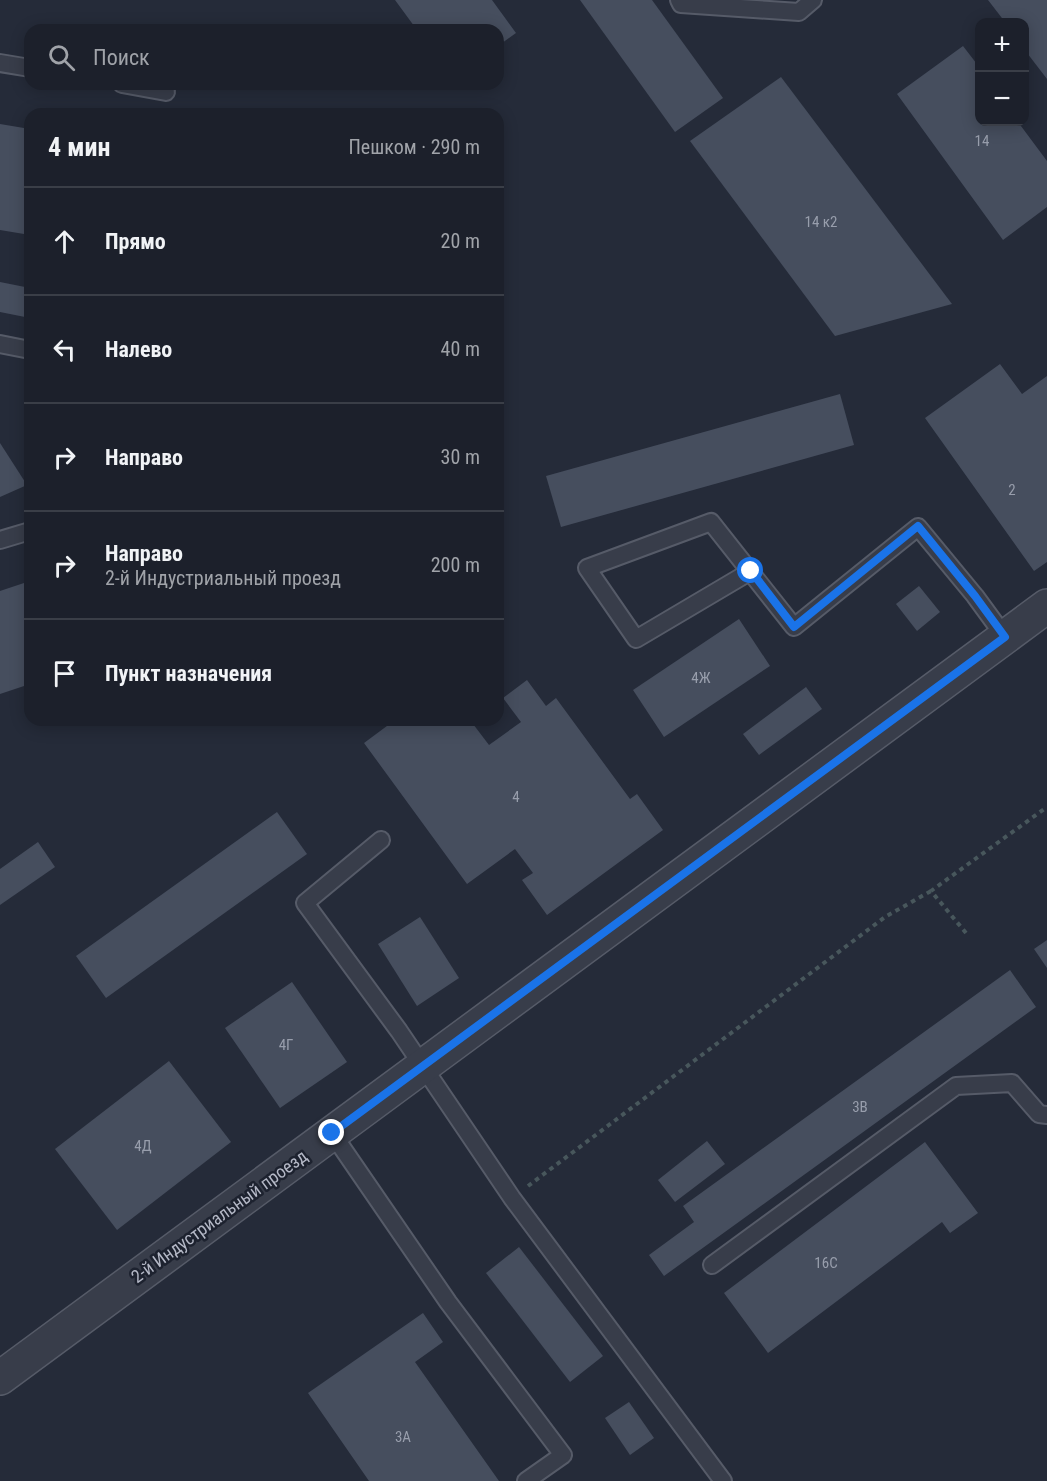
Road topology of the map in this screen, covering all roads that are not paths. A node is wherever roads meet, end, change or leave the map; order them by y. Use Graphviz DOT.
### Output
graph roads {
  1 [pos="679,0"];
  2 [pos="813,0"];
  3 [pos="0,63"];
  4 [pos="24,67"];
  5 [pos="155,90"];
  6 [pos="166,92"];
  7 [pos="0,344"];
  8 [pos="24,349"];
  9 [pos="24,533"];
  10 [pos="0,540"];
  11 [pos="751,571"];
  12 [pos="1047,606"];
  13 [pos="1005,637"];
  14 [pos="381,840"];
  15 [pos="423,1066"];
  16 [pos="1047,1115"];
  17 [pos="332,1133"];
  18 [pos="712,1265"];
  19 [pos="0,1378"];
  20 [pos="526,1481"];
  21 [pos="723,1481"];
  1 -- 2 [label="lane"];
  3 -- 4 [label="lane"];
  5 -- 6 [label="lane"];
  7 -- 8 [label="lane"];
  9 -- 10 [label="lane"];
  11 -- 11 [label="lane"];
  11 -- 13 [label="lane"];
  12 -- 13 [label="street, 2-й Индустриальный проезд"];
  13 -- 15 [label="street, 2-й Индустриальный проезд"];
  14 -- 15 [label="lane"];
  15 -- 17 [label="street, 2-й Индустриальный проезд"];
  15 -- 21 [label="lane"];
  16 -- 18 [label="lane"];
  17 -- 19 [label="street, 2-й Индустриальный проезд"];
  17 -- 20 [label="lane"];
}
